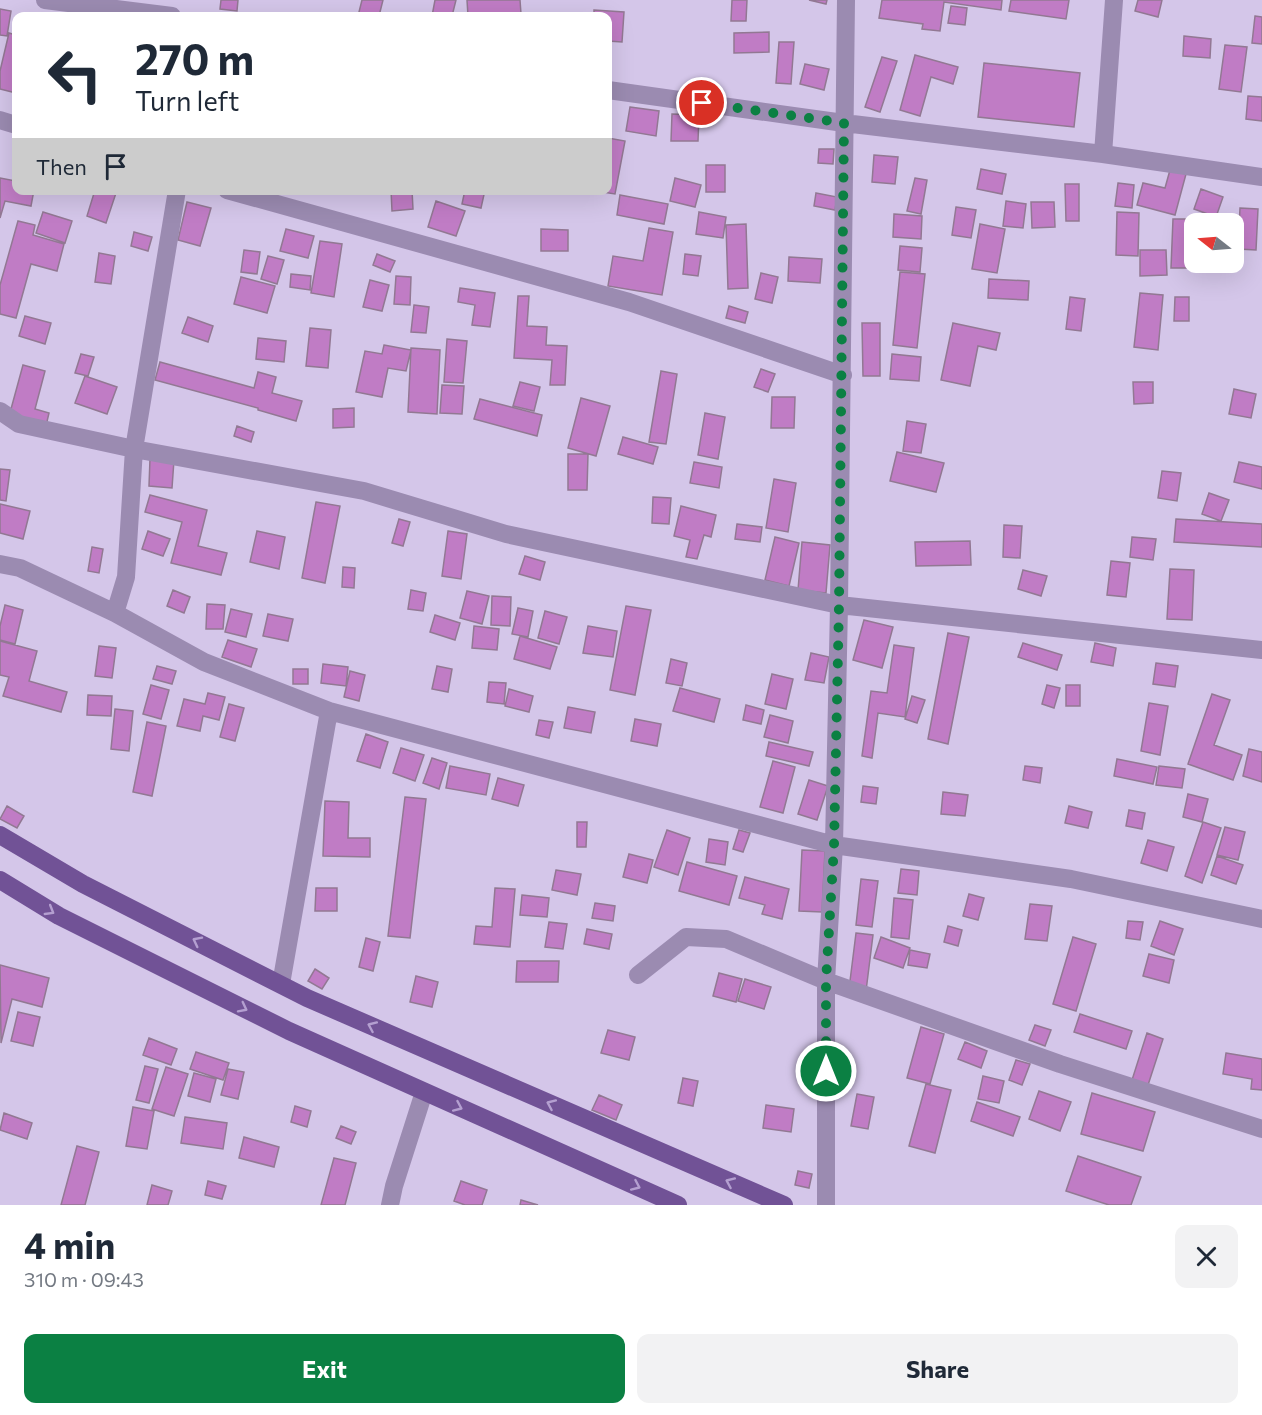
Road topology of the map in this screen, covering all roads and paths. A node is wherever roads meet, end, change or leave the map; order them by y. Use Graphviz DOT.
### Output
graph roads {
  1 [pos="45,0"];
  2 [pos="846,0"];
  3 [pos="1114,0"];
  4 [pos="140,12"];
  5 [pos="612,91"];
  6 [pos="844,123"];
  7 [pos="1103,154"];
  8 [pos="1262,177"];
  9 [pos="176,195"];
  10 [pos="245,195"];
  11 [pos="843,375"];
  12 [pos="0,411"];
  13 [pos="134,449"];
  14 [pos="0,564"];
  15 [pos="839,605"];
  16 [pos="115,613"];
  17 [pos="1262,650"];
  18 [pos="329,711"];
  19 [pos="0,835"];
  20 [pos="834,846"];
  21 [pos="1,884"];
  22 [pos="1262,919"];
  23 [pos="638,975"];
  24 [pos="826,981"];
  25 [pos="281,984"];
  26 [pos="424,1092"];
  27 [pos="1262,1129"];
  28 [pos="390,1205"];
  29 [pos="678,1205"];
  30 [pos="784,1205"];
  31 [pos="826,1205"];
  1 -- 4 [label="street"];
  2 -- 6 [label="street"];
  3 -- 7 [label="street"];
  5 -- 6 [label="street"];
  6 -- 7 [label="street"];
  6 -- 11 [label="street"];
  7 -- 8 [label="street"];
  9 -- 13 [label="street"];
  10 -- 11 [label="street"];
  11 -- 15 [label="street"];
  12 -- 13 [label="street"];
  13 -- 15 [label="street"];
  13 -- 16 [label="street"];
  14 -- 16 [label="street"];
  15 -- 17 [label="street"];
  15 -- 20 [label="street"];
  16 -- 18 [label="street"];
  18 -- 20 [label="street"];
  18 -- 25 [label="street"];
  25 -- 19 [label="main road, one-way"];
  20 -- 22 [label="street"];
  20 -- 24 [label="street"];
  21 -- 26 [label="main road, one-way"];
  23 -- 24 [label="street"];
  24 -- 27 [label="street"];
  24 -- 31 [label="street"];
  30 -- 25 [label="main road, one-way"];
  26 -- 28 [label="street"];
  26 -- 29 [label="main road, one-way"];
}
